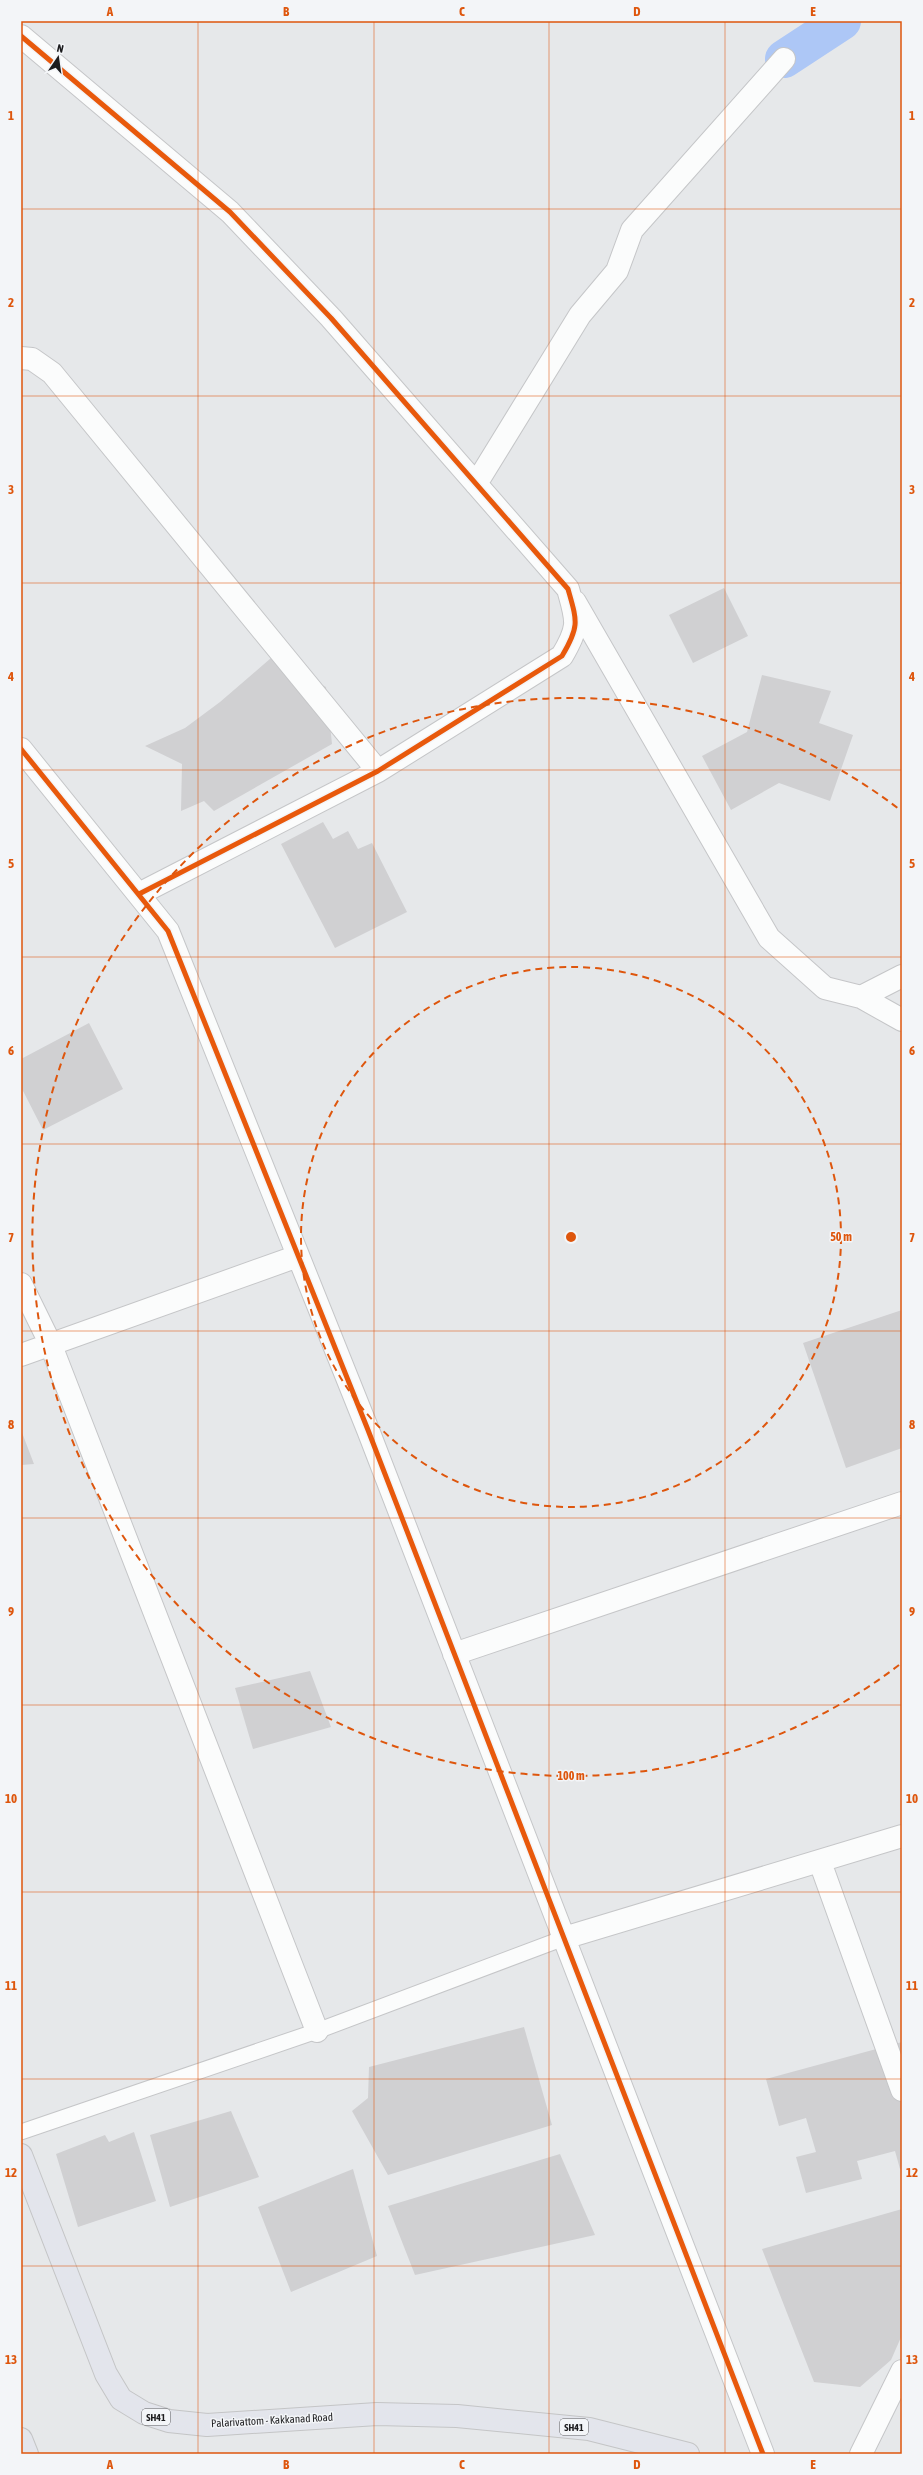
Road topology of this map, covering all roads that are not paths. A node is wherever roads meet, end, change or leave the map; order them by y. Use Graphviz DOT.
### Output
graph roads {
  1 [pos="21,36"];
  2 [pos="784,59"];
  3 [pos="21,358"];
  4 [pos="476,484"];
  5 [pos="568,589"];
  6 [pos="21,748"];
  7 [pos="378,771"];
  8 [pos="138,894"];
  9 [pos="902,976"];
  10 [pos="861,997"];
  11 [pos="902,1020"];
  12 [pos="298,1256"];
  13 [pos="21,1284"];
  14 [pos="50,1343"];
  15 [pos="21,1354"];
  16 [pos="902,1503"];
  17 [pos="454,1654"];
  18 [pos="902,1836"];
  19 [pos="820,1862"];
  20 [pos="564,1938"];
  21 [pos="317,2031"];
  22 [pos="901,2085"];
  23 [pos="21,2132"];
  24 [pos="21,2155"];
  25 [pos="902,2371"];
  26 [pos="21,2439"];
  27 [pos="27,2454"];
  28 [pos="688,2454"];
  29 [pos="764,2454"];
  30 [pos="861,2454"];
  1 -- 4 [label="street"];
  2 -- 4 [label="street"];
  3 -- 7 [label="street"];
  4 -- 5 [label="street"];
  5 -- 7 [label="street"];
  5 -- 10 [label="street"];
  6 -- 8 [label="street"];
  7 -- 8 [label="street"];
  8 -- 12 [label="street"];
  9 -- 10 [label="street"];
  10 -- 11 [label="street"];
  12 -- 14 [label="street"];
  12 -- 17 [label="street"];
  13 -- 14 [label="street"];
  14 -- 15 [label="street"];
  14 -- 21 [label="street"];
  16 -- 17 [label="street"];
  17 -- 20 [label="street"];
  18 -- 19 [label="street"];
  19 -- 20 [label="street"];
  19 -- 22 [label="street"];
  20 -- 21 [label="lane"];
  20 -- 29 [label="street"];
  21 -- 23 [label="lane"];
  24 -- 28 [label="main road, Palarivattom - Kakkanad Road / SH41"];
  25 -- 30 [label="street"];
  26 -- 27 [label="main road"];
}
